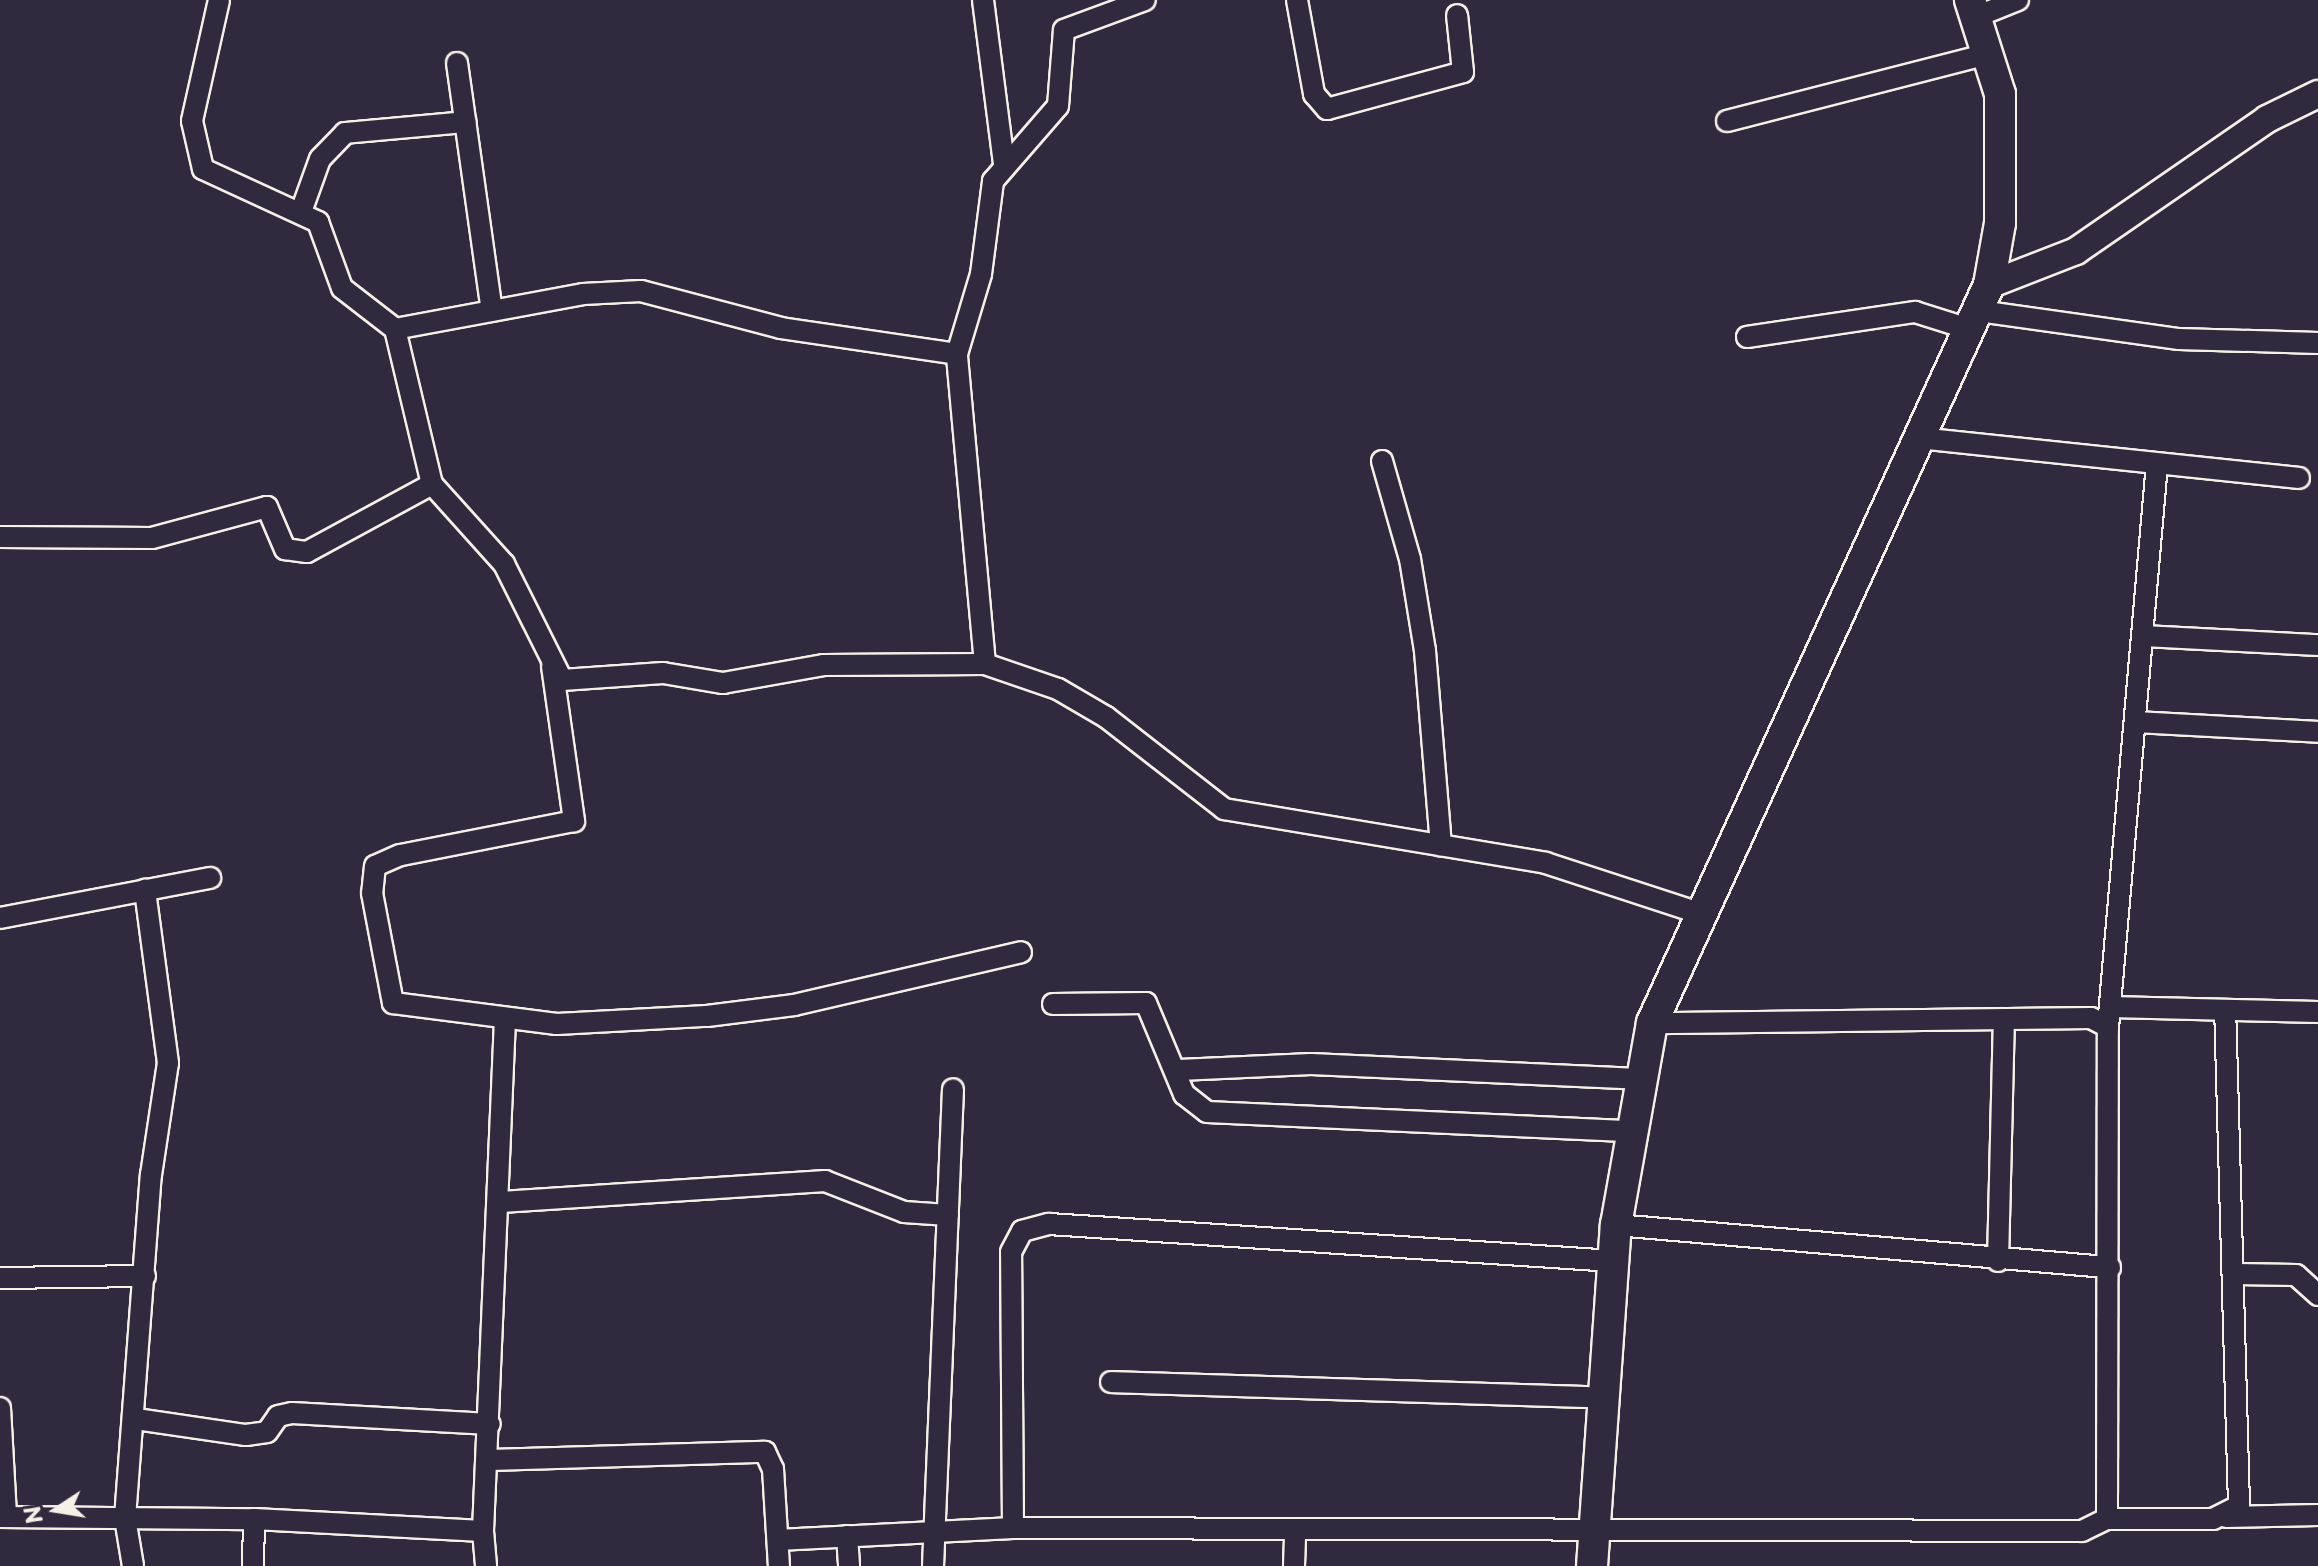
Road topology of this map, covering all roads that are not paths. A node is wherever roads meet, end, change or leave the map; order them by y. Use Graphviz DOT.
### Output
graph roads {
  1 [pos="219,0"];
  2 [pos="983,0"];
  3 [pos="1145,0"];
  4 [pos="1297,0"];
  5 [pos="2018,0"];
  6 [pos="1974,8"];
  7 [pos="1457,15"];
  8 [pos="1991,53"];
  9 [pos="457,63"];
  10 [pos="2318,94"];
  11 [pos="1727,121"];
  12 [pos="466,122"];
  13 [pos="1004,164"];
  14 [pos="302,209"];
  15 [pos="1980,309"];
  16 [pos="492,311"];
  17 [pos="395,329"];
  18 [pos="1747,337"];
  19 [pos="2318,343"];
  20 [pos="957,354"];
  21 [pos="1919,438"];
  22 [pos="1382,461"];
  23 [pos="2157,464"];
  24 [pos="2299,478"];
  25 [pos="432,484"];
  26 [pos="0,537"];
  27 [pos="2144,636"];
  28 [pos="2318,645"];
  29 [pos="985,664"];
  30 [pos="552,666"];
  31 [pos="2136,722"];
  32 [pos="2318,732"];
  33 [pos="1441,845"];
  34 [pos="210,878"];
  35 [pos="145,890"];
  36 [pos="1699,913"];
  37 [pos="0,918"];
  38 [pos="1021,952"];
  39 [pos="1053,1004"];
  40 [pos="2225,1010"];
  41 [pos="2318,1012"];
  42 [pos="2109,1017"];
  43 [pos="505,1019"];
  44 [pos="2004,1019"];
  45 [pos="1652,1023"];
  46 [pos="1179,1070"];
  47 [pos="1639,1079"];
  48 [pos="953,1089"];
  49 [pos="1631,1131"];
  50 [pos="501,1202"];
  51 [pos="948,1215"];
  52 [pos="1616,1225"];
  53 [pos="1613,1261"];
  54 [pos="1998,1261"];
  55 [pos="2110,1267"];
  56 [pos="2236,1274"];
  57 [pos="145,1276"];
  58 [pos="0,1278"];
  59 [pos="2318,1295"];
  60 [pos="1111,1382"];
  61 [pos="1599,1397"];
  62 [pos="0,1408"];
  63 [pos="136,1419"];
  64 [pos="490,1424"];
  65 [pos="490,1460"];
  66 [pos="2318,1515"];
  67 [pos="3,1517"];
  68 [pos="2226,1517"];
  69 [pos="125,1518"];
  70 [pos="254,1519"];
  71 [pos="2107,1519"];
  72 [pos="1013,1528"];
  73 [pos="1295,1529"];
  74 [pos="483,1531"];
  75 [pos="935,1531"];
  76 [pos="1593,1532"];
  77 [pos="847,1536"];
  78 [pos="778,1540"];
  79 [pos="133,1566"];
  80 [pos="253,1566"];
  81 [pos="486,1566"];
  82 [pos="779,1566"];
  83 [pos="849,1566"];
  84 [pos="933,1566"];
  85 [pos="1294,1566"];
  86 [pos="1592,1566"];
  1 -- 14 [label="street"];
  2 -- 13 [label="street"];
  3 -- 13 [label="street"];
  4 -- 7 [label="street"];
  5 -- 6 [label="street"];
  6 -- 8 [label="main road"];
  8 -- 11 [label="street"];
  8 -- 15 [label="main road"];
  9 -- 12 [label="street"];
  10 -- 15 [label="street"];
  12 -- 14 [label="street"];
  12 -- 16 [label="street"];
  13 -- 20 [label="street"];
  14 -- 17 [label="street"];
  15 -- 18 [label="street"];
  15 -- 19 [label="street"];
  15 -- 21 [label="main road"];
  16 -- 17 [label="street"];
  16 -- 20 [label="street"];
  17 -- 25 [label="street"];
  20 -- 29 [label="street"];
  21 -- 23 [label="street"];
  21 -- 36 [label="main road"];
  22 -- 33 [label="street"];
  23 -- 24 [label="street"];
  23 -- 27 [label="street"];
  25 -- 26 [label="street"];
  25 -- 30 [label="street"];
  27 -- 28 [label="street"];
  27 -- 31 [label="street"];
  29 -- 30 [label="street"];
  29 -- 33 [label="street"];
  30 -- 43 [label="street"];
  31 -- 32 [label="street"];
  31 -- 42 [label="street"];
  33 -- 36 [label="street"];
  34 -- 35 [label="street"];
  35 -- 37 [label="street"];
  35 -- 57 [label="street"];
  36 -- 45 [label="main road"];
  38 -- 43 [label="street"];
  39 -- 46 [label="street"];
  40 -- 41 [label="street"];
  40 -- 42 [label="street"];
  40 -- 56 [label="street"];
  42 -- 44 [label="street"];
  42 -- 55 [label="street"];
  43 -- 50 [label="street"];
  44 -- 45 [label="street"];
  44 -- 54 [label="street"];
  45 -- 47 [label="main road"];
  46 -- 47 [label="street"];
  46 -- 49 [label="street"];
  47 -- 49 [label="main road"];
  48 -- 51 [label="street"];
  49 -- 52 [label="main road"];
  50 -- 51 [label="street"];
  50 -- 64 [label="street"];
  51 -- 75 [label="street"];
  52 -- 53 [label="main road"];
  52 -- 54 [label="street"];
  53 -- 61 [label="main road"];
  53 -- 72 [label="street"];
  54 -- 55 [label="street"];
  55 -- 71 [label="street"];
  56 -- 59 [label="street"];
  56 -- 68 [label="street"];
  57 -- 58 [label="street"];
  57 -- 63 [label="street"];
  60 -- 61 [label="street"];
  61 -- 76 [label="main road"];
  62 -- 67 [label="street"];
  63 -- 64 [label="street"];
  63 -- 69 [label="street"];
  64 -- 65 [label="street"];
  65 -- 74 [label="street"];
  65 -- 78 [label="street"];
  66 -- 68 [label="street"];
  67 -- 69 [label="street"];
  68 -- 71 [label="street"];
  69 -- 70 [label="street"];
  69 -- 79 [label="street"];
  70 -- 74 [label="street"];
  70 -- 80 [label="street"];
  71 -- 76 [label="street"];
  72 -- 73 [label="street"];
  72 -- 75 [label="street"];
  73 -- 76 [label="street"];
  73 -- 85 [label="street"];
  74 -- 81 [label="street"];
  75 -- 77 [label="street"];
  75 -- 84 [label="street"];
  76 -- 86 [label="main road"];
  77 -- 78 [label="street"];
  77 -- 83 [label="street"];
  78 -- 82 [label="street"];
}
